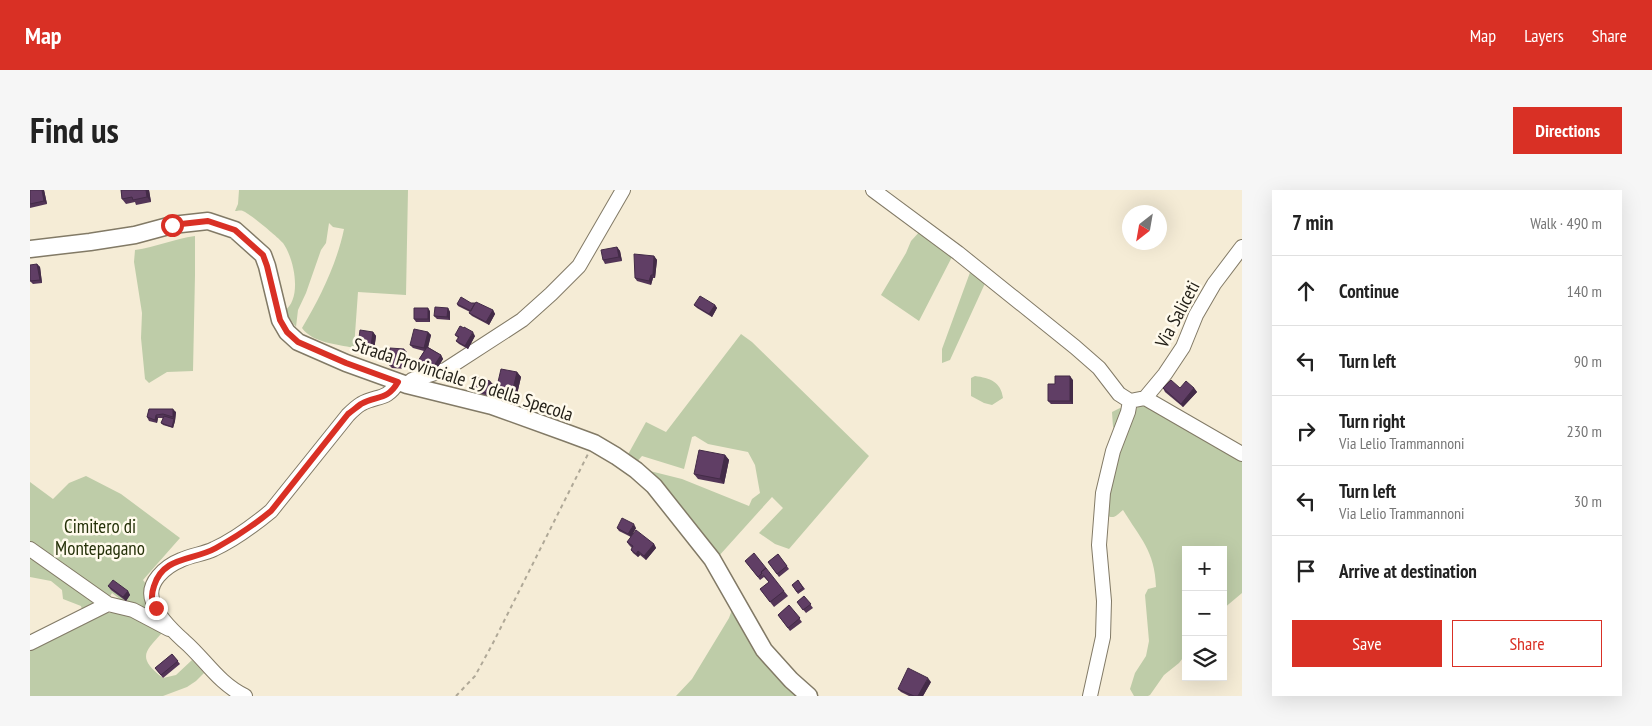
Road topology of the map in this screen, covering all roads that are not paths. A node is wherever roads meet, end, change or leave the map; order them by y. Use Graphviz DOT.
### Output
graph roads {
  1 [pos="623,190"];
  2 [pos="874,190"];
  3 [pos="1242,247"];
  4 [pos="30,249"];
  5 [pos="402,384"];
  6 [pos="1145,398"];
  7 [pos="1130,401"];
  8 [pos="1242,454"];
  9 [pos="30,548"];
  10 [pos="157,577"];
  11 [pos="108,604"];
  12 [pos="133,610"];
  13 [pos="174,632"];
  14 [pos="30,643"];
  15 [pos="245,696"];
  16 [pos="809,696"];
  17 [pos="1090,696"];
  1 -- 5 [label="street"];
  2 -- 7 [label="street"];
  3 -- 6 [label="street, Via Saliceti"];
  4 -- 5 [label="main road, Strada Provinciale 19 della Specola"];
  5 -- 10 [label="street"];
  5 -- 16 [label="main road, Strada Provinciale 19 della Specola"];
  6 -- 7 [label="street"];
  6 -- 8 [label="street"];
  7 -- 17 [label="street"];
  9 -- 11 [label="street"];
  10 -- 12 [label="street"];
  10 -- 13 [label="street"];
  11 -- 12 [label="street"];
  11 -- 14 [label="street"];
  12 -- 13 [label="street"];
  13 -- 15 [label="street"];
}
